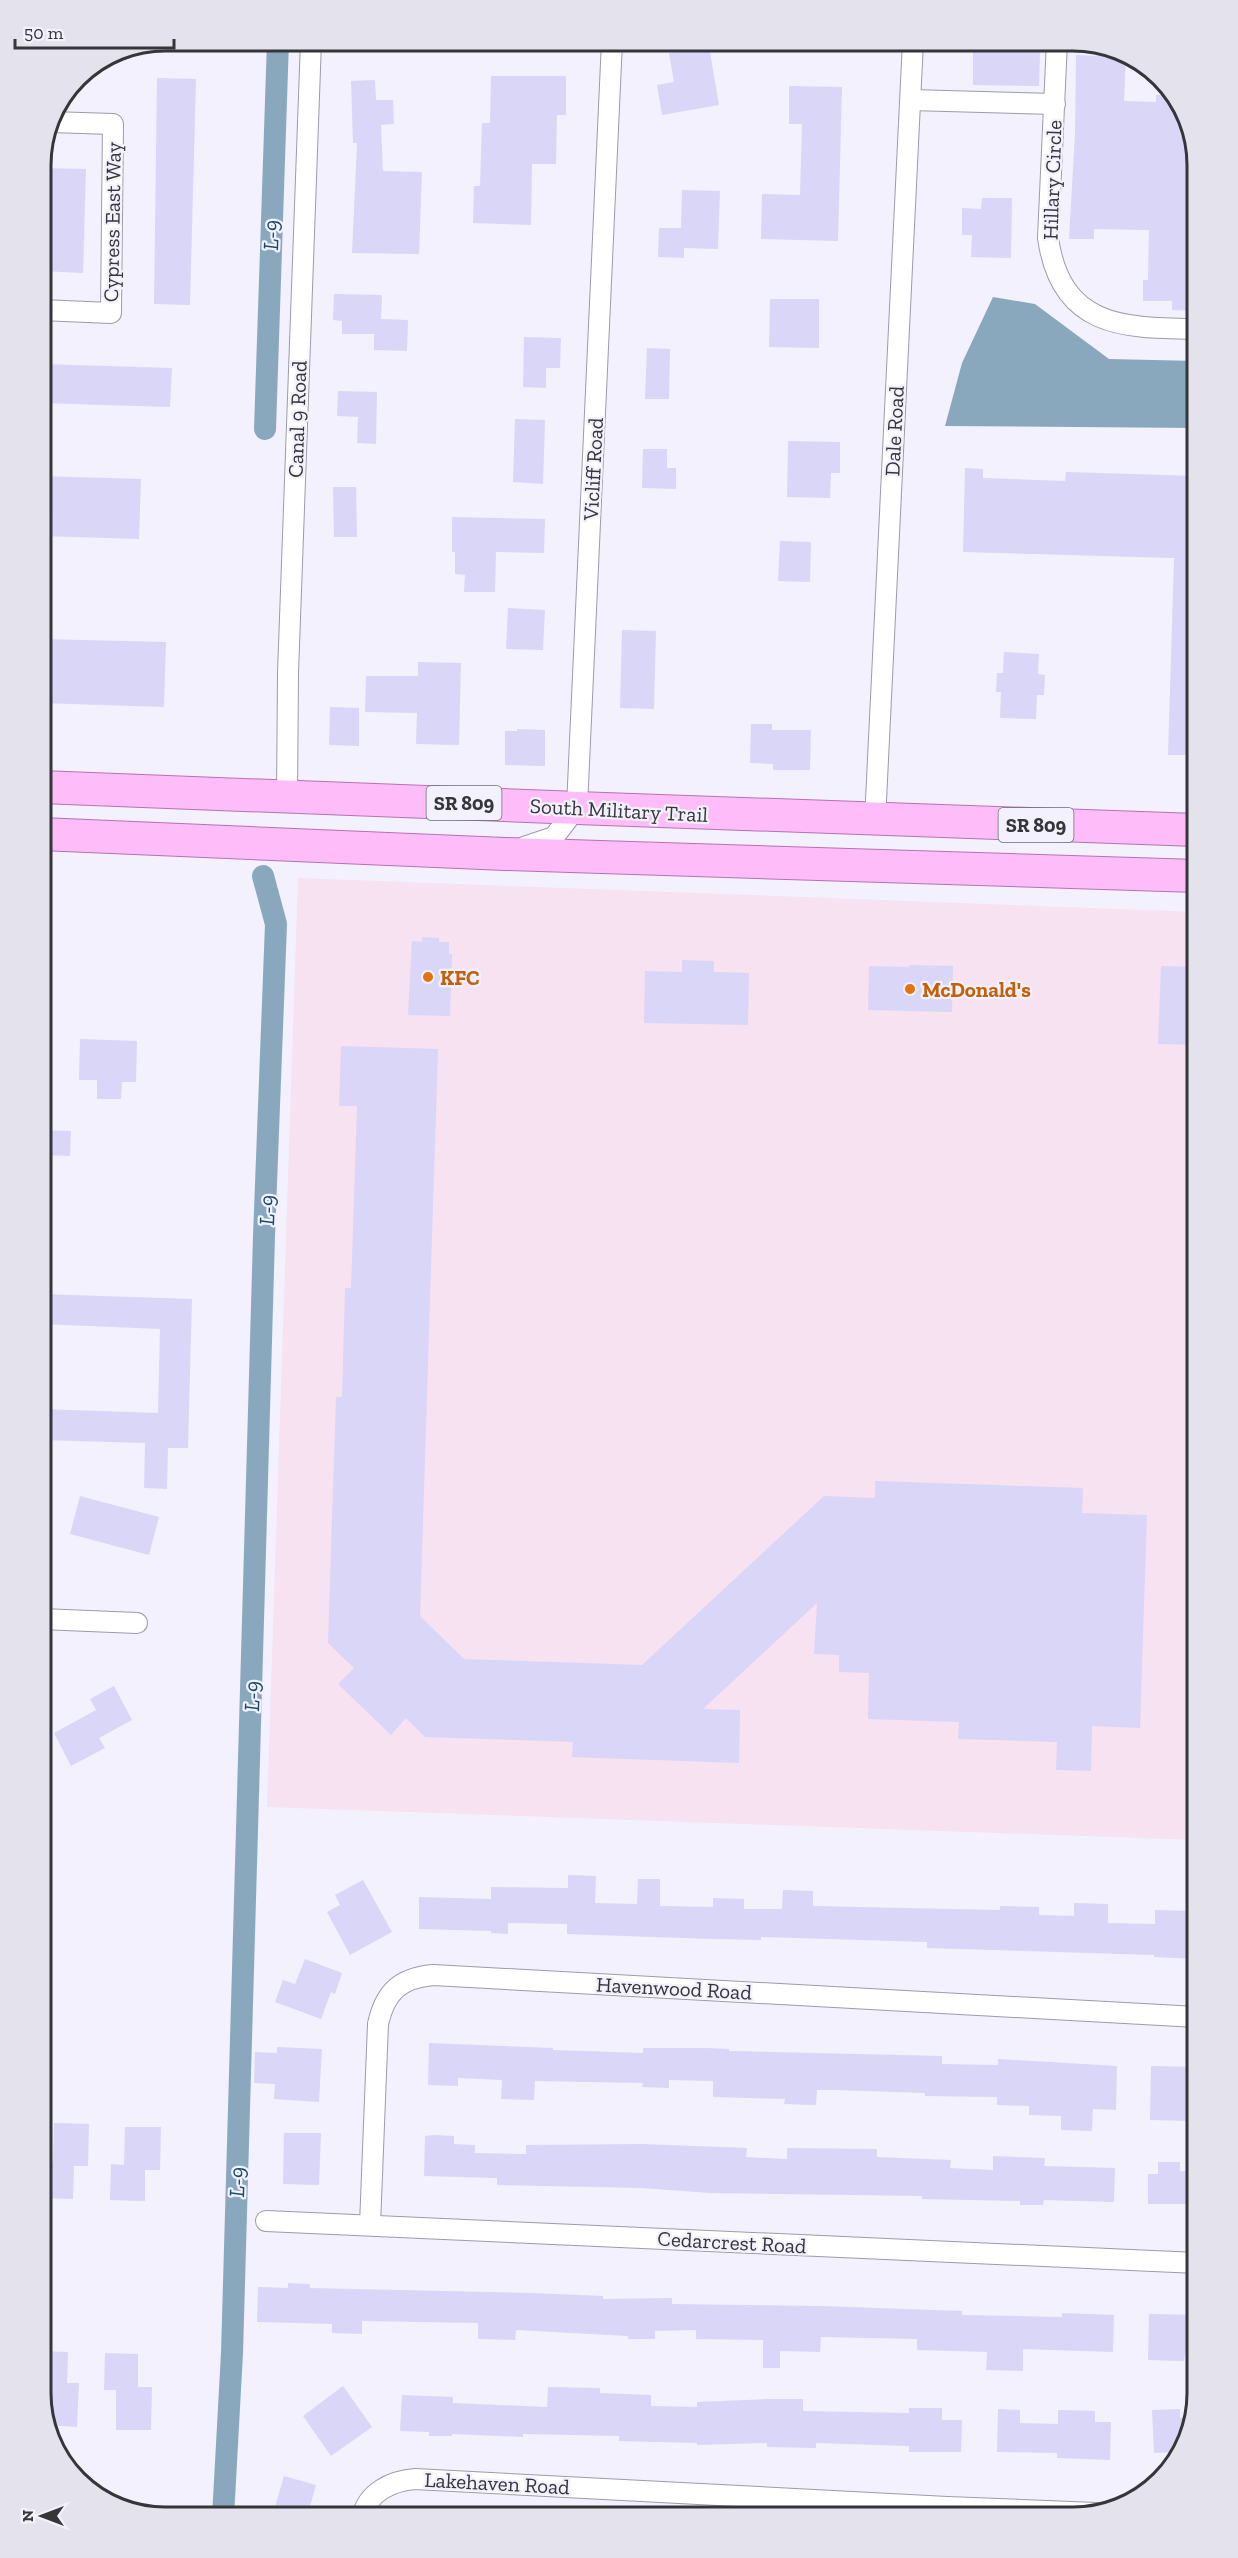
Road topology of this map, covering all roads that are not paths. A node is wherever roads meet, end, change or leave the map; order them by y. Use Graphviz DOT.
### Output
graph roads {
  1 [pos="311,51"];
  2 [pos="612,51"];
  3 [pos="912,51"];
  4 [pos="1057,51"];
  5 [pos="910,100"];
  6 [pos="1055,104"];
  7 [pos="60,122"];
  8 [pos="51,310"];
  9 [pos="1187,329"];
  10 [pos="51,787"];
  11 [pos="149,791"];
  12 [pos="287,797"];
  13 [pos="577,807"];
  14 [pos="640,811"];
  15 [pos="875,821"];
  16 [pos="1187,830"];
  17 [pos="51,834"];
  18 [pos="74,835"];
  19 [pos="505,854"];
  20 [pos="587,856"];
  21 [pos="1187,876"];
  22 [pos="51,1619"];
  23 [pos="137,1623"];
  24 [pos="1187,2016"];
  25 [pos="266,2221"];
  26 [pos="370,2225"];
  27 [pos="1187,2263"];
  28 [pos="367,2507"];
  29 [pos="868,2507"];
  1 -- 12 [label="street, Canal 9 Road"];
  2 -- 13 [label="street, Vicliff Road"];
  3 -- 5 [label="street, Dale Road"];
  4 -- 6 [label="street, Hillary Circle"];
  5 -- 6 [label="street, Hillary Circle"];
  5 -- 15 [label="street, Dale Road"];
  6 -- 9 [label="street, Hillary Circle"];
  7 -- 8 [label="street, Cypress East Way"];
  10 -- 11 [label="main road, South Military Trail / SR 809"];
  11 -- 12 [label="main road, South Military Trail / SR 809"];
  11 -- 18 [label="main road"];
  12 -- 13 [label="main road, South Military Trail / SR 809"];
  13 -- 14 [label="main road, South Military Trail / SR 809"];
  13 -- 19 [label="street"];
  14 -- 15 [label="main road, South Military Trail / SR 809"];
  14 -- 20 [label="main road"];
  15 -- 16 [label="main road, South Military Trail / SR 809"];
  17 -- 18 [label="main road, SR 809"];
  18 -- 19 [label="main road, SR 809"];
  19 -- 20 [label="main road, SR 809"];
  20 -- 21 [label="main road, SR 809"];
  22 -- 23 [label="street"];
  24 -- 26 [label="street, Havenwood Road"];
  25 -- 26 [label="street, Cedarcrest Road"];
  26 -- 27 [label="street, Cedarcrest Road"];
  28 -- 29 [label="street, Lakehaven Road"];
}
